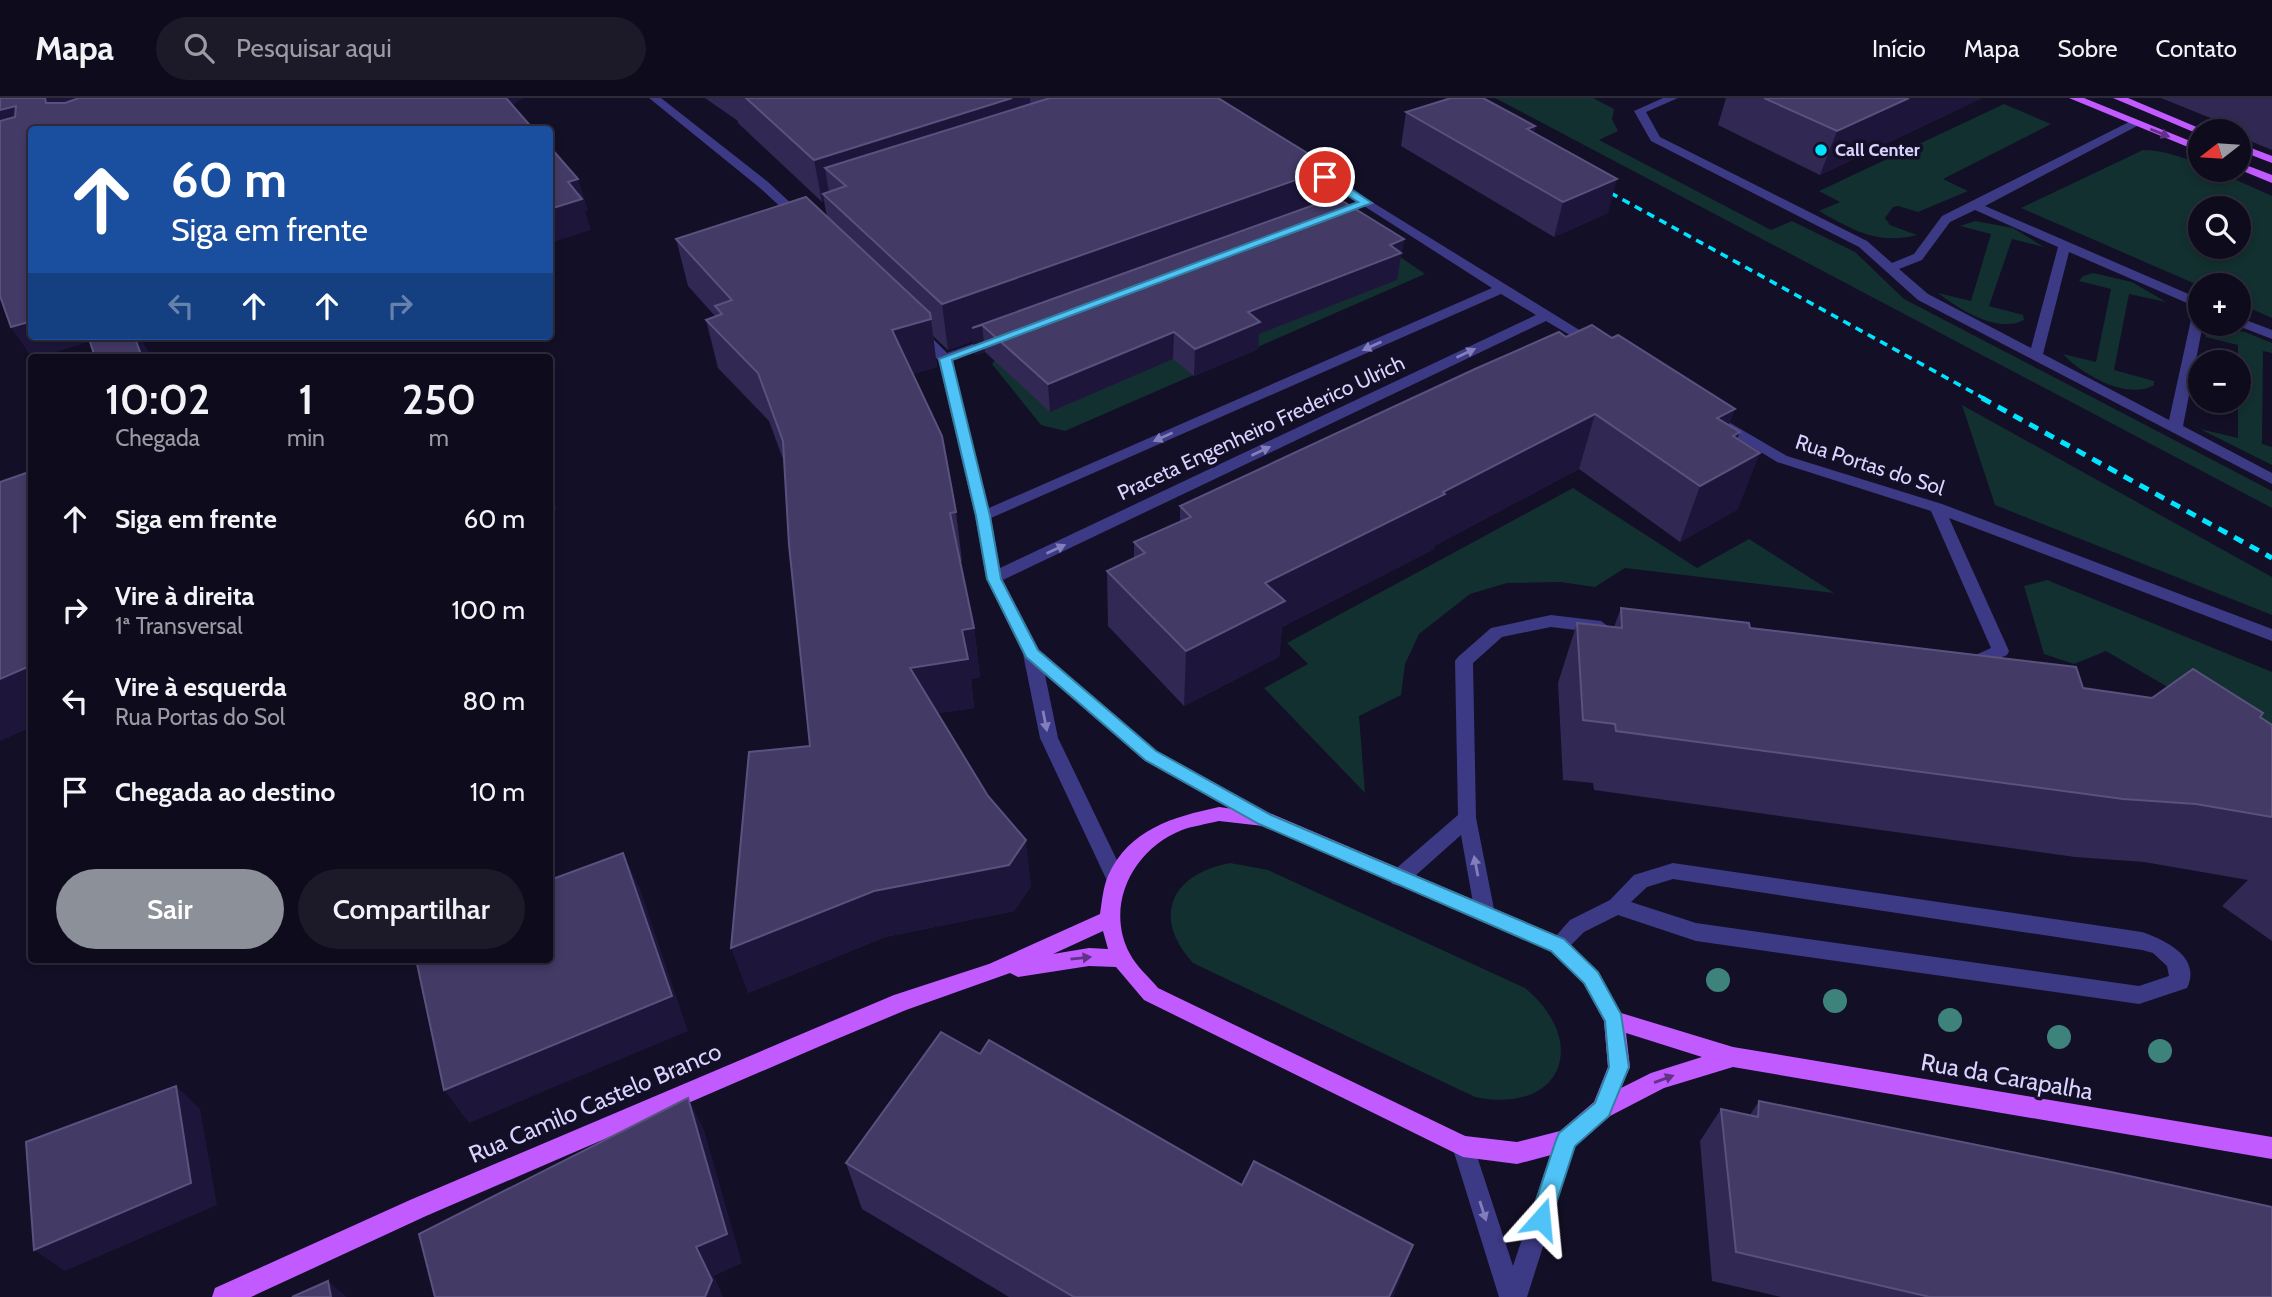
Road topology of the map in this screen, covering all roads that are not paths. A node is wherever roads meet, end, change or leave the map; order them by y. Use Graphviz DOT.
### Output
graph roads {
  1 [pos="654,98"];
  2 [pos="1673,98"];
  3 [pos="2074,98"];
  4 [pos="2118,98"];
  5 [pos="2135,123"];
  6 [pos="2188,126"];
  7 [pos="2188,144"];
  8 [pos="2251,151"];
  9 [pos="1289,154"];
  10 [pos="2272,160"];
  11 [pos="2251,170"];
  12 [pos="2272,179"];
  13 [pos="1975,206"];
  14 [pos="817,235"];
  15 [pos="2064,246"];
  16 [pos="1889,269"];
  17 [pos="1502,289"];
  18 [pos="2188,301"];
  19 [pos="1547,315"];
  20 [pos="906,320"];
  21 [pos="2251,326"];
  22 [pos="1009,335"];
  23 [pos="2272,335"];
  24 [pos="2194,336"];
  25 [pos="1606,351"];
  26 [pos="2036,356"];
  27 [pos="945,359"];
  28 [pos="1712,416"];
  29 [pos="2175,428"];
  30 [pos="2272,479"];
  31 [pos="1937,508"];
  32 [pos="983,516"];
  33 [pos="994,579"];
  34 [pos="1619,629"];
  35 [pos="2272,635"];
  36 [pos="1032,653"];
  37 [pos="1944,668"];
  38 [pos="1467,818"];
  39 [pos="1265,819"];
  40 [pos="1399,878"];
  41 [pos="1116,879"];
  42 [pos="1618,906"];
  43 [pos="1485,914"];
  44 [pos="1109,919"];
  45 [pos="1558,945"];
  46 [pos="1121,959"];
  47 [pos="994,971"];
  48 [pos="1614,1020"];
  49 [pos="1733,1057"];
  50 [pos="1602,1109"];
  51 [pos="1566,1140"];
  52 [pos="1463,1146"];
  53 [pos="2272,1148"];
  54 [pos="224,1297"];
  55 [pos="1513,1297"];
  1 -- 14 [label="street"];
  2 -- 16 [label="street"];
  3 -- 5 [label="main road"];
  4 -- 6 [label="main road"];
  5 -- 7 [label="main road, one-way"];
  5 -- 13 [label="street"];
  8 -- 10 [label="main road"];
  9 -- 17 [label="street"];
  11 -- 12 [label="main road"];
  13 -- 15 [label="street"];
  13 -- 16 [label="street"];
  15 -- 18 [label="street"];
  15 -- 26 [label="street"];
  16 -- 26 [label="street"];
  17 -- 19 [label="street"];
  17 -- 32 [label="street, Praceta Engenheiro Frederico Ulrich, one-way"];
  19 -- 25 [label="street"];
  33 -- 19 [label="street, Praceta Engenheiro Frederico Ulrich, one-way"];
  20 -- 27 [label="street"];
  21 -- 23 [label="street"];
  22 -- 27 [label="street"];
  24 -- 29 [label="street"];
  26 -- 29 [label="street"];
  27 -- 32 [label="street"];
  28 -- 31 [label="street, Rua Portas do Sol"];
  29 -- 30 [label="street"];
  31 -- 35 [label="street, Rua Portas do Sol"];
  31 -- 37 [label="street"];
  32 -- 33 [label="street"];
  33 -- 36 [label="street"];
  34 -- 38 [label="street"];
  36 -- 39 [label="street"];
  36 -- 41 [label="street, one-way"];
  38 -- 40 [label="street"];
  43 -- 38 [label="street, one-way"];
  39 -- 40 [label="main road"];
  39 -- 41 [label="main road"];
  40 -- 43 [label="main road"];
  41 -- 44 [label="main road"];
  42 -- 42 [label="street"];
  42 -- 45 [label="street"];
  43 -- 45 [label="main road"];
  44 -- 46 [label="main road"];
  44 -- 47 [label="main road, Rua Camilo Castelo Branco"];
  45 -- 48 [label="main road"];
  47 -- 46 [label="main road, Rua Camilo Castelo Branco, one-way"];
  46 -- 52 [label="main road"];
  47 -- 54 [label="main road, Rua Camilo Castelo Branco"];
  48 -- 49 [label="main road, Rua da Carapalha"];
  48 -- 50 [label="main road"];
  50 -- 49 [label="main road, Rua da Carapalha, one-way"];
  49 -- 53 [label="main road, Rua da Carapalha"];
  50 -- 51 [label="main road"];
  51 -- 52 [label="main road"];
  51 -- 55 [label="street"];
  52 -- 55 [label="street, one-way"];
}
